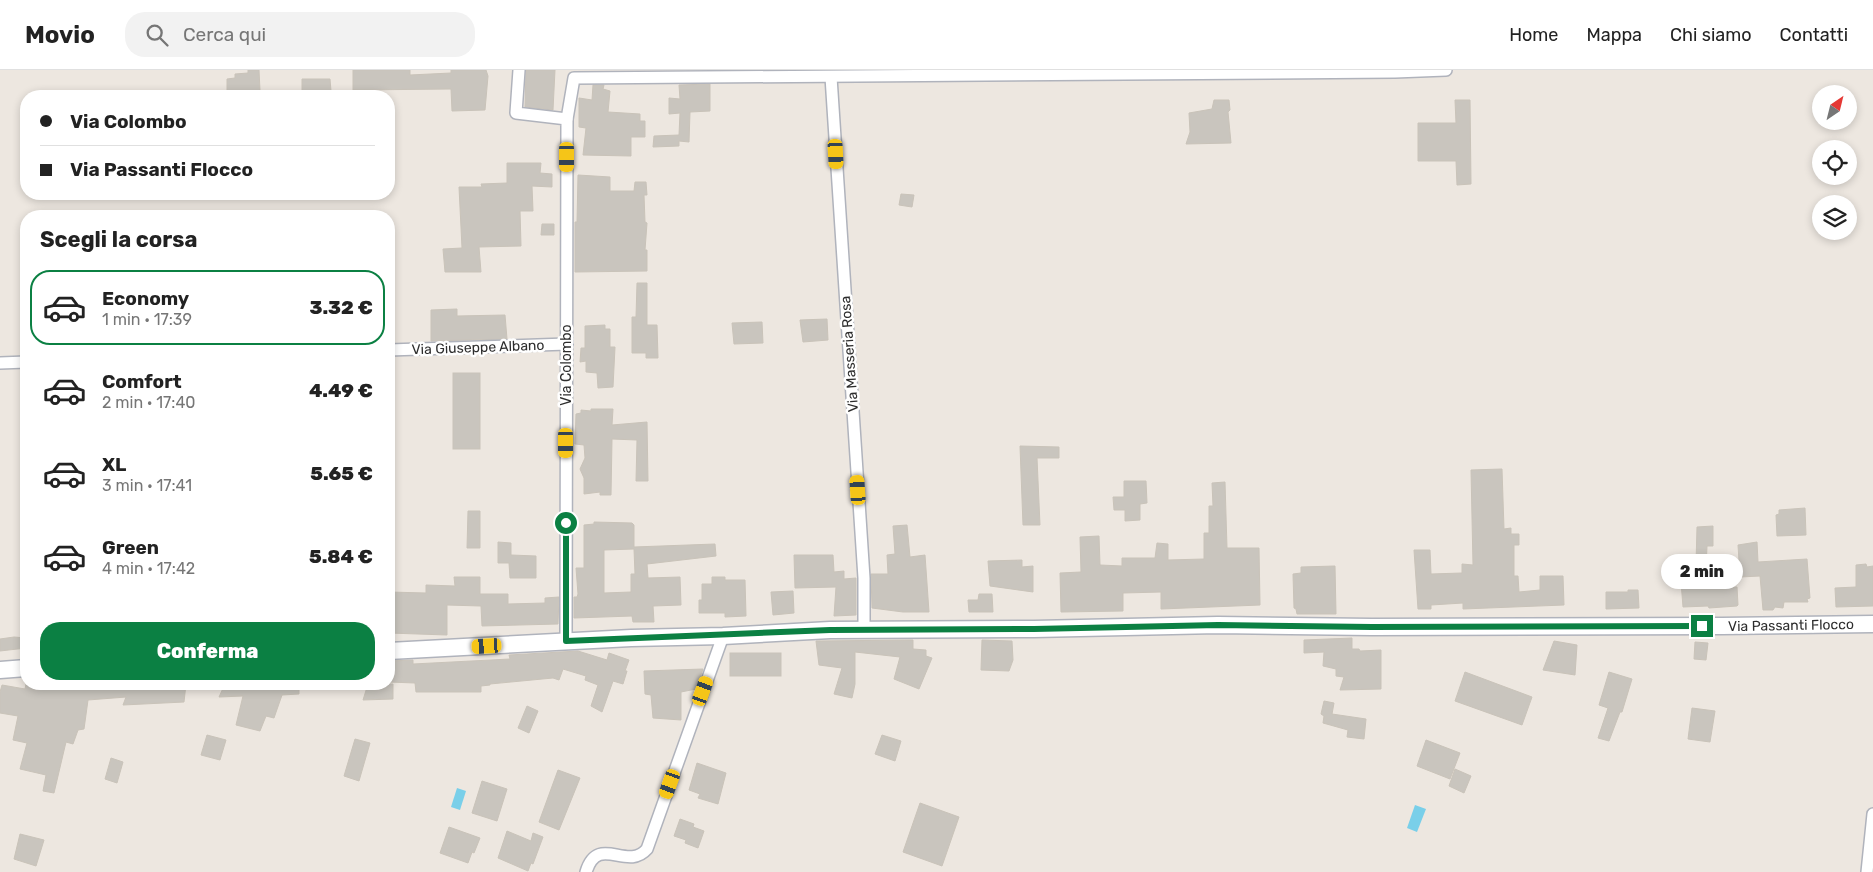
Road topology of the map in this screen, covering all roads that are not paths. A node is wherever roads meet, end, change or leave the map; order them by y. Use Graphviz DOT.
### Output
graph roads {
  1 [pos="519,70"];
  2 [pos="1446,70"];
  3 [pos="831,77"];
  4 [pos="567,119"];
  5 [pos="566,344"];
  6 [pos="395,350"];
  7 [pos="0,362"];
  8 [pos="20,362"];
  9 [pos="1873,624"];
  10 [pos="864,631"];
  11 [pos="723,636"];
  12 [pos="566,641"];
  13 [pos="395,651"];
  14 [pos="20,668"];
  15 [pos="0,670"];
  16 [pos="1873,814"];
  17 [pos="586,872"];
  18 [pos="1867,872"];
  1 -- 4 [label="street"];
  2 -- 3 [label="street"];
  3 -- 4 [label="street, Via Colombo"];
  3 -- 10 [label="street, Via Masseria Rosa"];
  4 -- 5 [label="street, Via Colombo"];
  5 -- 6 [label="street, Via Giuseppe Albano"];
  5 -- 12 [label="street, Via Colombo"];
  7 -- 8 [label="street"];
  9 -- 10 [label="main road, Via Passanti Flocco"];
  10 -- 11 [label="main road, Via Passanti Flocco"];
  11 -- 12 [label="main road, Via Passanti Flocco"];
  11 -- 17 [label="street"];
  12 -- 13 [label="main road, Via Passanti Flocco"];
  14 -- 15 [label="main road"];
  16 -- 18 [label="street"];
}
